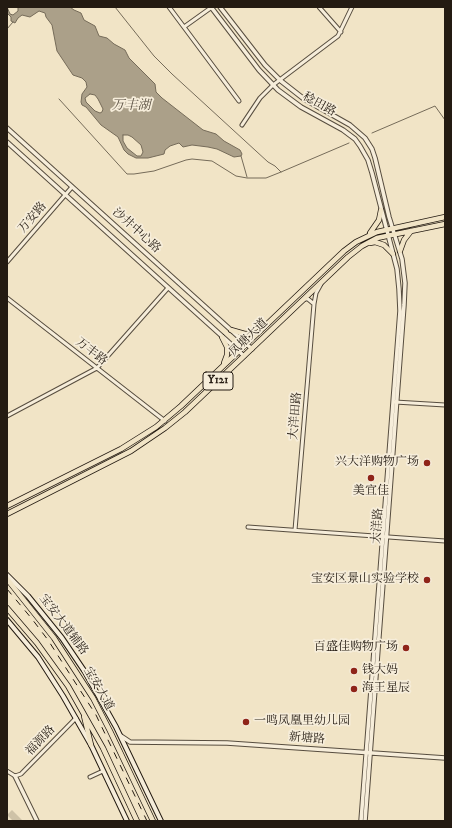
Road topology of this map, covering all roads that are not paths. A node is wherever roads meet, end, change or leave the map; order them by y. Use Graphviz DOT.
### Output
graph roads {
  1 [pos="169,7"];
  2 [pos="211,7"];
  3 [pos="220,7"];
  4 [pos="319,7"];
  5 [pos="352,7"];
  6 [pos="184,27"];
  7 [pos="341,32"];
  8 [pos="279,80"];
  9 [pos="273,85"];
  10 [pos="239,101"];
  11 [pos="242,125"];
  12 [pos="7,128"];
  13 [pos="7,142"];
  14 [pos="72,187"];
  15 [pos="65,195"];
  16 [pos="381,210"];
  17 [pos="445,216"];
  18 [pos="445,224"];
  19 [pos="392,228"];
  20 [pos="386,229"];
  21 [pos="412,230"];
  22 [pos="395,234"];
  23 [pos="368,235"];
  24 [pos="388,236"];
  25 [pos="366,244"];
  26 [pos="400,251"];
  27 [pos="393,254"];
  28 [pos="7,262"];
  29 [pos="322,282"];
  30 [pos="168,288"];
  31 [pos="7,298"];
  32 [pos="304,299"];
  33 [pos="314,304"];
  34 [pos="231,330"];
  35 [pos="261,331"];
  36 [pos="222,337"];
  37 [pos="247,344"];
  38 [pos="252,349"];
  39 [pos="239,351"];
  40 [pos="244,356"];
  41 [pos="97,368"];
  42 [pos="221,368"];
  43 [pos="395,402"];
  44 [pos="445,405"];
  45 [pos="7,416"];
  46 [pos="165,420"];
  47 [pos="7,506"];
  48 [pos="7,514"];
  49 [pos="248,527"];
  50 [pos="295,530"];
  51 [pos="385,537"];
  52 [pos="445,542"];
  53 [pos="7,575"];
  54 [pos="7,579"];
  55 [pos="7,608"];
  56 [pos="8,621"];
  57 [pos="82,710"];
  58 [pos="76,718"];
  59 [pos="120,736"];
  60 [pos="91,744"];
  61 [pos="368,753"];
  62 [pos="445,758"];
  63 [pos="7,771"];
  64 [pos="103,771"];
  65 [pos="16,776"];
  66 [pos="90,777"];
  67 [pos="37,821"];
  68 [pos="127,821"];
  69 [pos="137,821"];
  70 [pos="153,821"];
  71 [pos="161,821"];
  72 [pos="361,821"];
  73 [pos="365,821"];
  1 -- 6 [label="street"];
  2 -- 6 [label="street"];
  2 -- 9 [label="street, 稔田路"];
  3 -- 8 [label="street, 稔田路"];
  4 -- 7 [label="street"];
  5 -- 7 [label="street"];
  6 -- 10 [label="street"];
  7 -- 8 [label="street"];
  8 -- 9 [label="street"];
  8 -- 19 [label="street, 稔田路"];
  9 -- 11 [label="street"];
  9 -- 16 [label="street, 稔田路"];
  12 -- 14 [label="street, 沙井中心路"];
  13 -- 15 [label="street, 沙井中心路"];
  14 -- 15 [label="street, 万安路"];
  14 -- 34 [label="street, 沙井中心路"];
  15 -- 28 [label="street, 万安路"];
  15 -- 30 [label="street, 沙井中心路"];
  16 -- 20 [label="street, 稔田路"];
  16 -- 23 [label="main road"];
  17 -- 19 [label="main road, 凤塘大道 / Y121"];
  18 -- 21 [label="main road, 凤塘大道 / Y121"];
  19 -- 20 [label="main road, 凤塘大道 / Y121"];
  19 -- 22 [label="street, 稔田路"];
  20 -- 23 [label="main road, 凤塘大道 / Y121"];
  20 -- 24 [label="street, 稔田路"];
  21 -- 22 [label="main road, 凤塘大道 / Y121"];
  21 -- 26 [label="main road"];
  22 -- 24 [label="main road, 凤塘大道 / Y121"];
  22 -- 26 [label="street, 大洋路"];
  23 -- 35 [label="main road, 凤塘大道 / Y121"];
  24 -- 25 [label="main road, 凤塘大道 / Y121"];
  24 -- 27 [label="street, 大洋路"];
  25 -- 27 [label="main road"];
  25 -- 29 [label="main road, 凤塘大道 / Y121"];
  26 -- 43 [label="street, 大洋路"];
  27 -- 43 [label="street, 大洋路"];
  29 -- 32 [label="main road, 凤塘大道 / Y121"];
  29 -- 33 [label="street, 大洋田路"];
  30 -- 36 [label="street, 沙井中心路"];
  30 -- 41 [label="street"];
  31 -- 41 [label="street, 万丰路"];
  32 -- 33 [label="street"];
  32 -- 38 [label="main road, 凤塘大道 / Y121"];
  33 -- 50 [label="street, 大洋田路"];
  34 -- 35 [label="main road"];
  34 -- 37 [label="street, 沙井中心路"];
  35 -- 37 [label="main road, 凤塘大道 / Y121"];
  36 -- 39 [label="street, 沙井中心路"];
  36 -- 42 [label="main road"];
  37 -- 38 [label="street, 沙井中心路"];
  37 -- 39 [label="main road, 凤塘大道 / Y121"];
  38 -- 40 [label="main road, 凤塘大道 / Y121"];
  39 -- 40 [label="street, 沙井中心路"];
  39 -- 42 [label="main road, 凤塘大道 / Y121"];
  40 -- 48 [label="main road, 凤塘大道 / Y121"];
  41 -- 45 [label="street"];
  41 -- 46 [label="street, 万丰路"];
  42 -- 46 [label="main road, 凤塘大道 / Y121"];
  43 -- 44 [label="street"];
  43 -- 51 [label="street, 大洋路"];
  46 -- 47 [label="main road, 凤塘大道 / Y121"];
  49 -- 50 [label="street"];
  50 -- 51 [label="street"];
  51 -- 52 [label="street"];
  51 -- 61 [label="street, 大洋路"];
  53 -- 59 [label="main road, 宝安大道辅路"];
  54 -- 70 [label="main road, 宝安大道"];
  55 -- 57 [label="main road, 宝安大道"];
  56 -- 58 [label="main road"];
  57 -- 60 [label="main road"];
  57 -- 69 [label="main road, 宝安大道"];
  58 -- 60 [label="main road"];
  58 -- 65 [label="street, 福源路"];
  59 -- 61 [label="street, 新塘路"];
  59 -- 71 [label="main road, 宝安大道辅路"];
  60 -- 64 [label="main road"];
  61 -- 62 [label="street, 新塘路"];
  61 -- 72 [label="street, 大洋路"];
  61 -- 73 [label="street, 大洋路"];
  63 -- 65 [label="street"];
  64 -- 66 [label="street"];
  64 -- 68 [label="main road"];
  65 -- 67 [label="street"];
}
